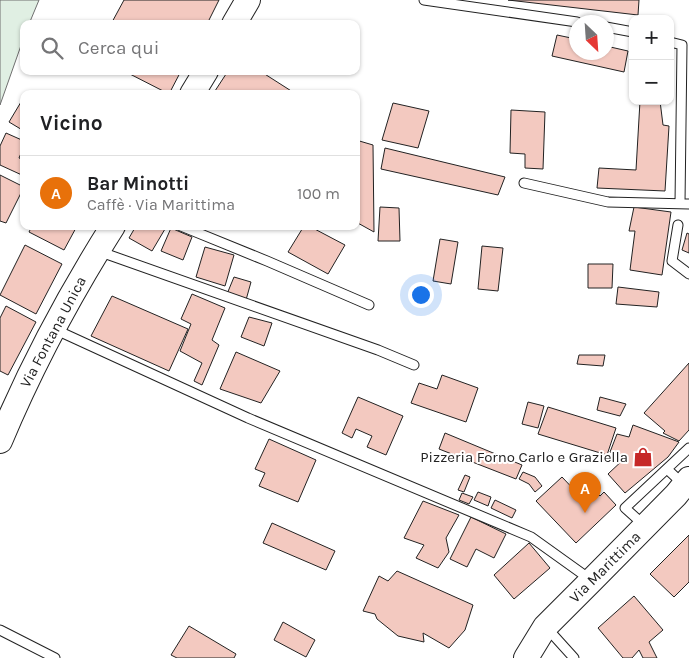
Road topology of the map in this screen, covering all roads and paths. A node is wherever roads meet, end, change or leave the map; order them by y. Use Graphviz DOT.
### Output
graph roads {
  1 [pos="248,0"];
  2 [pos="424,0"];
  3 [pos="236,20"];
  4 [pos="569,21"];
  5 [pos="614,28"];
  6 [pos="629,31"];
  7 [pos="674,43"];
  8 [pos="204,75"];
  9 [pos="194,90"];
  10 [pos="524,183"];
  11 [pos="684,203"];
  12 [pos="678,225"];
  13 [pos="111,230"];
  14 [pos="191,230"];
  15 [pos="98,251"];
  16 [pos="689,274"];
  17 [pos="369,305"];
  18 [pos="54,329"];
  19 [pos="414,365"];
  20 [pos="0,441"];
  21 [pos="689,448"];
  22 [pos="667,469"];
  23 [pos="687,482"];
  24 [pos="645,526"];
  25 [pos="592,580"];
  26 [pos="545,626"];
  27 [pos="0,630"];
  28 [pos="55,658"];
  29 [pos="507,658"];
  30 [pos="526,658"];
  31 [pos="574,658"];
  1 -- 3 [label="main road"];
  2 -- 4 [label="lane"];
  5 -- 6 [label="lane"];
  7 -- 11 [label="lane"];
  8 -- 9 [label="main road"];
  10 -- 11 [label="lane"];
  12 -- 16 [label="lane"];
  13 -- 15 [label="main road, Via Fontana Unica"];
  14 -- 17 [label="lane"];
  15 -- 18 [label="main road, Via Fontana Unica"];
  15 -- 19 [label="lane"];
  18 -- 20 [label="main road, Via Fontana Unica"];
  18 -- 25 [label="lane"];
  21 -- 22 [label="lane"];
  22 -- 23 [label="lane"];
  22 -- 24 [label="lane"];
  23 -- 24 [label="main road, Via Marittima"];
  24 -- 25 [label="main road, Via Marittima"];
  25 -- 26 [label="main road, Via Marittima"];
  26 -- 29 [label="main road"];
  26 -- 30 [label="main road, Via Marittima"];
  26 -- 31 [label="lane"];
  27 -- 28 [label="lane"];
}
